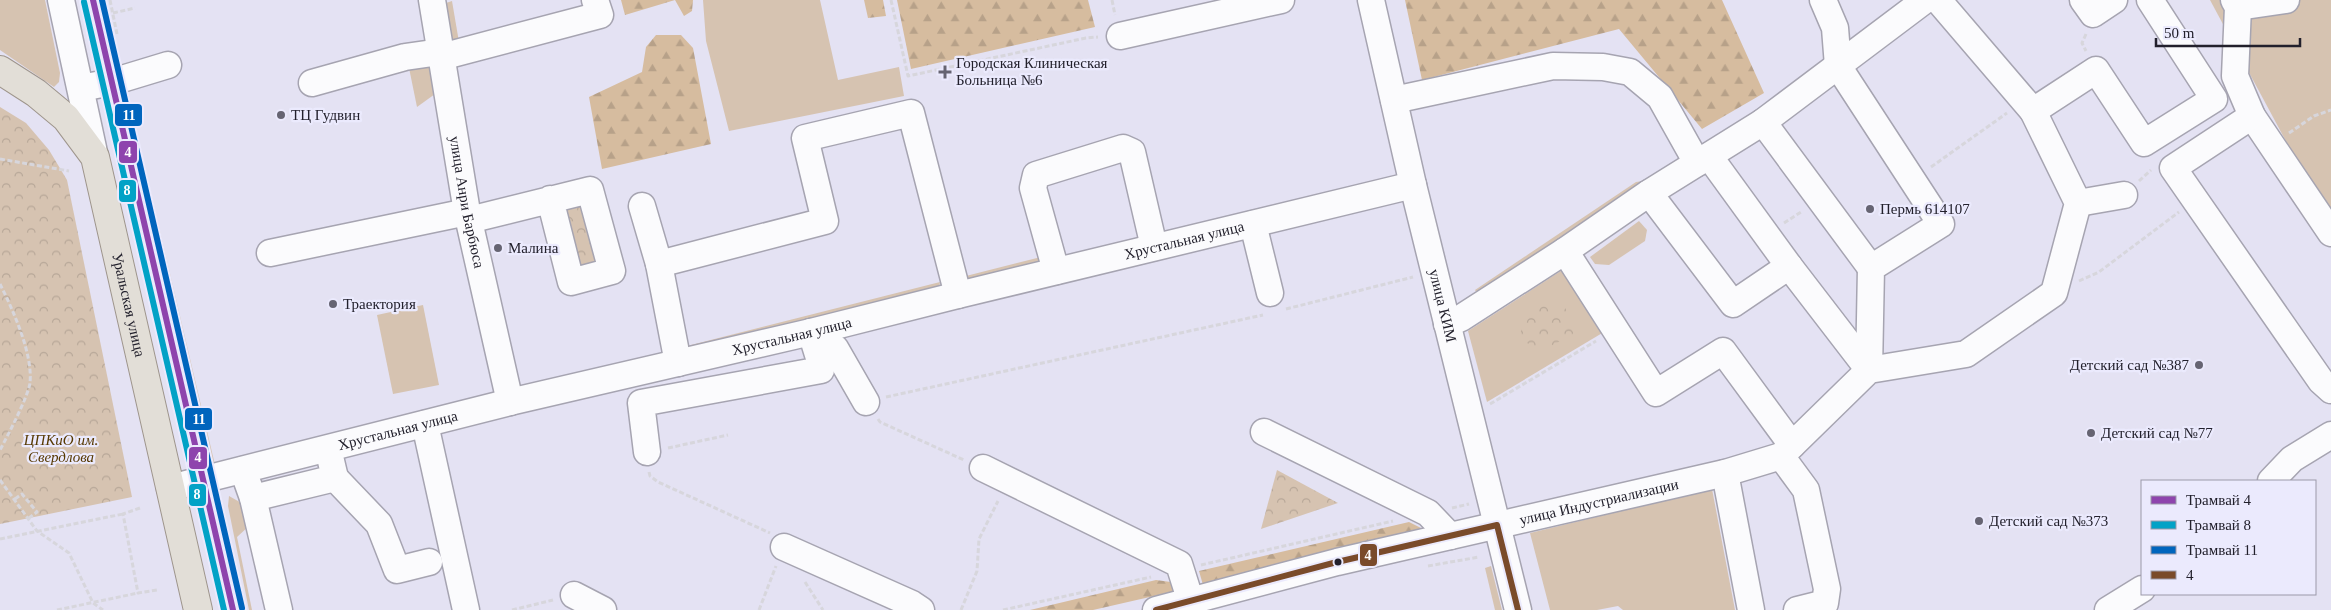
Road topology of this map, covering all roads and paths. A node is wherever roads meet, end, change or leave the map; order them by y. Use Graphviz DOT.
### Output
graph roads {
  1 [pos="61,0"];
  2 [pos="110,0"];
  3 [pos="433,0"];
  4 [pos="596,0"];
  5 [pos="891,0"];
  6 [pos="1281,0"];
  7 [pos="1371,0"];
  8 [pos="1823,0"];
  9 [pos="1925,0"];
  10 [pos="1938,0"];
  11 [pos="2150,0"];
  12 [pos="2286,0"];
  13 [pos="2236,4"];
  14 [pos="2096,5"];
  15 [pos="135,8"];
  16 [pos="113,13"];
  17 [pos="117,34"];
  18 [pos="1120,36"];
  19 [pos="441,54"];
  20 [pos="168,65"];
  21 [pos="1838,66"];
  22 [pos="0,70"];
  23 [pos="2096,70"];
  24 [pos="312,83"];
  25 [pos="81,88"];
  26 [pos="1394,100"];
  27 [pos="2029,105"];
  28 [pos="2331,110"];
  29 [pos="2252,116"];
  30 [pos="1763,122"];
  31 [pos="2272,145"];
  32 [pos="95,157"];
  33 [pos="0,159"];
  34 [pos="1703,160"];
  35 [pos="2173,168"];
  36 [pos="69,171"];
  37 [pos="1912,181"];
  38 [pos="1413,184"];
  39 [pos="1649,193"];
  40 [pos="2124,195"];
  41 [pos="550,199"];
  42 [pos="1820,199"];
  43 [pos="2078,203"];
  44 [pos="642,206"];
  45 [pos="468,216"];
  46 [pos="1253,224"];
  47 [pos="2161,224"];
  48 [pos="2331,233"];
  49 [pos="1767,235"];
  50 [pos="1154,247"];
  51 [pos="1565,251"];
  52 [pos="270,253"];
  53 [pos="658,264"];
  54 [pos="1789,266"];
  55 [pos="1871,268"];
  56 [pos="1056,271"];
  57 [pos="1413,277"];
  58 [pos="0,284"];
  59 [pos="2054,293"];
  60 [pos="958,294"];
  61 [pos="1273,306"];
  62 [pos="1447,324"];
  63 [pos="1615,330"];
  64 [pos="811,332"];
  65 [pos="678,363"];
  66 [pos="1869,370"];
  67 [pos="2328,382"];
  68 [pos="510,402"];
  69 [pos="866,402"];
  70 [pos="1485,407"];
  71 [pos="425,424"];
  72 [pos="1264,432"];
  73 [pos="2331,434"];
  74 [pos="728,435"];
  75 [pos="328,449"];
  76 [pos="0,450"];
  77 [pos="1786,450"];
  78 [pos="647,452"];
  79 [pos="983,468"];
  80 [pos="243,470"];
  81 [pos="1725,473"];
  82 [pos="335,478"];
  83 [pos="0,480"];
  84 [pos="2272,480"];
  85 [pos="1009,481"];
  86 [pos="170,488"];
  87 [pos="15,498"];
  88 [pos="253,498"];
  89 [pos="140,508"];
  90 [pos="1428,513"];
  91 [pos="123,514"];
  92 [pos="29,518"];
  93 [pos="1497,525"];
  94 [pos="38,531"];
  95 [pos="1450,536"];
  96 [pos="0,539"];
  97 [pos="784,547"];
  98 [pos="429,562"];
  99 [pos="1181,570"];
  100 [pos="157,590"];
  101 [pos="2141,590"];
  102 [pos="138,593"];
  103 [pos="565,598"];
  104 [pos="93,602"];
  105 [pos="1191,602"];
  106 [pos="57,610"];
  107 [pos="103,610"];
  108 [pos="198,610"];
  109 [pos="279,610"];
  110 [pos="466,610"];
  111 [pos="512,610"];
  112 [pos="603,610"];
  113 [pos="759,610"];
  114 [pos="921,610"];
  115 [pos="962,610"];
  116 [pos="1003,610"];
  117 [pos="1156,610"];
  118 [pos="1518,610"];
  119 [pos="1751,610"];
  120 [pos="1796,610"];
  121 [pos="2108,610"];
  1 -- 25 [label="street, Уральская улица"];
  2 -- 16 [label="path"];
  3 -- 19 [label="street, улица Анри Барбюса"];
  4 -- 19 [label="street"];
  5 -- 18 [label="path"];
  6 -- 18 [label="street"];
  7 -- 26 [label="street, улица КИМ"];
  8 -- 21 [label="street"];
  9 -- 21 [label="street"];
  10 -- 27 [label="street"];
  11 -- 23 [label="street"];
  12 -- 13 [label="street"];
  13 -- 29 [label="street"];
  14 -- 23 [label="path"];
  15 -- 16 [label="path"];
  16 -- 17 [label="path"];
  19 -- 24 [label="street"];
  19 -- 45 [label="street, улица Анри Барбюса"];
  20 -- 25 [label="street"];
  21 -- 30 [label="street"];
  21 -- 37 [label="street"];
  22 -- 32 [label="main road"];
  23 -- 27 [label="street"];
  25 -- 32 [label="street, Уральская улица"];
  26 -- 34 [label="street"];
  26 -- 38 [label="street, улица КИМ"];
  27 -- 37 [label="path"];
  27 -- 43 [label="street"];
  28 -- 31 [label="path"];
  29 -- 31 [label="street"];
  29 -- 35 [label="street"];
  30 -- 34 [label="street"];
  30 -- 42 [label="street"];
  31 -- 48 [label="street"];
  32 -- 86 [label="main road, Уральская улица"];
  33 -- 36 [label="path"];
  34 -- 39 [label="street"];
  34 -- 49 [label="street"];
  35 -- 40 [label="path"];
  35 -- 67 [label="street"];
  37 -- 55 [label="street"];
  38 -- 46 [label="street, Хрустальная улица"];
  38 -- 62 [label="street, улица КИМ"];
  39 -- 51 [label="street"];
  39 -- 54 [label="street"];
  40 -- 43 [label="street"];
  41 -- 45 [label="street"];
  42 -- 49 [label="path"];
  42 -- 55 [label="street"];
  43 -- 59 [label="street"];
  44 -- 53 [label="street"];
  45 -- 52 [label="street"];
  45 -- 68 [label="street, улица Анри Барбюса"];
  46 -- 50 [label="street, Хрустальная улица"];
  46 -- 61 [label="street"];
  47 -- 59 [label="path"];
  49 -- 54 [label="street"];
  50 -- 56 [label="street, Хрустальная улица"];
  50 -- 56 [label="street"];
  51 -- 62 [label="street"];
  51 -- 63 [label="street"];
  53 -- 60 [label="street"];
  53 -- 65 [label="street"];
  54 -- 66 [label="street"];
  55 -- 66 [label="street"];
  56 -- 60 [label="street, Хрустальная улица"];
  57 -- 61 [label="path"];
  58 -- 76 [label="path"];
  59 -- 66 [label="street"];
  60 -- 64 [label="street, Хрустальная улица"];
  61 -- 69 [label="path"];
  62 -- 93 [label="street, улица КИМ"];
  63 -- 70 [label="path"];
  63 -- 77 [label="street"];
  64 -- 65 [label="street, Хрустальная улица"];
  64 -- 69 [label="street"];
  64 -- 78 [label="street"];
  65 -- 68 [label="street, Хрустальная улица"];
  66 -- 77 [label="street"];
  68 -- 71 [label="street, Хрустальная улица"];
  69 -- 79 [label="path"];
  71 -- 75 [label="street, Хрустальная улица"];
  71 -- 110 [label="street"];
  72 -- 90 [label="street"];
  73 -- 84 [label="street"];
  74 -- 78 [label="path"];
  75 -- 80 [label="street, Хрустальная улица"];
  75 -- 82 [label="street"];
  77 -- 81 [label="street, улица Индустриализации"];
  77 -- 120 [label="street"];
  78 -- 97 [label="path"];
  79 -- 85 [label="street"];
  80 -- 86 [label="street, Хрустальная улица"];
  80 -- 88 [label="street"];
  81 -- 93 [label="street, улица Индустриализации"];
  81 -- 119 [label="street"];
  82 -- 88 [label="street"];
  82 -- 98 [label="street"];
  83 -- 87 [label="path"];
  85 -- 99 [label="street"];
  85 -- 115 [label="path"];
  86 -- 108 [label="main road, Уральская улица"];
  87 -- 92 [label="path"];
  87 -- 92 [label="path"];
  88 -- 109 [label="street"];
  89 -- 91 [label="path"];
  90 -- 95 [label="street"];
  90 -- 99 [label="path"];
  91 -- 94 [label="path"];
  91 -- 102 [label="path"];
  92 -- 94 [label="path"];
  93 -- 95 [label="street, улица Индустриализации"];
  93 -- 118 [label="street, улица КИМ"];
  94 -- 96 [label="path"];
  94 -- 104 [label="path"];
  95 -- 105 [label="street, улица Индустриализации"];
  97 -- 113 [label="path"];
  97 -- 114 [label="street"];
  99 -- 105 [label="street"];
  99 -- 116 [label="path"];
  100 -- 102 [label="path"];
  101 -- 121 [label="street"];
  102 -- 104 [label="path"];
  103 -- 111 [label="path"];
  103 -- 112 [label="street"];
  104 -- 106 [label="path"];
  104 -- 107 [label="path"];
  105 -- 117 [label="street, улица Индустриализации"];
}
